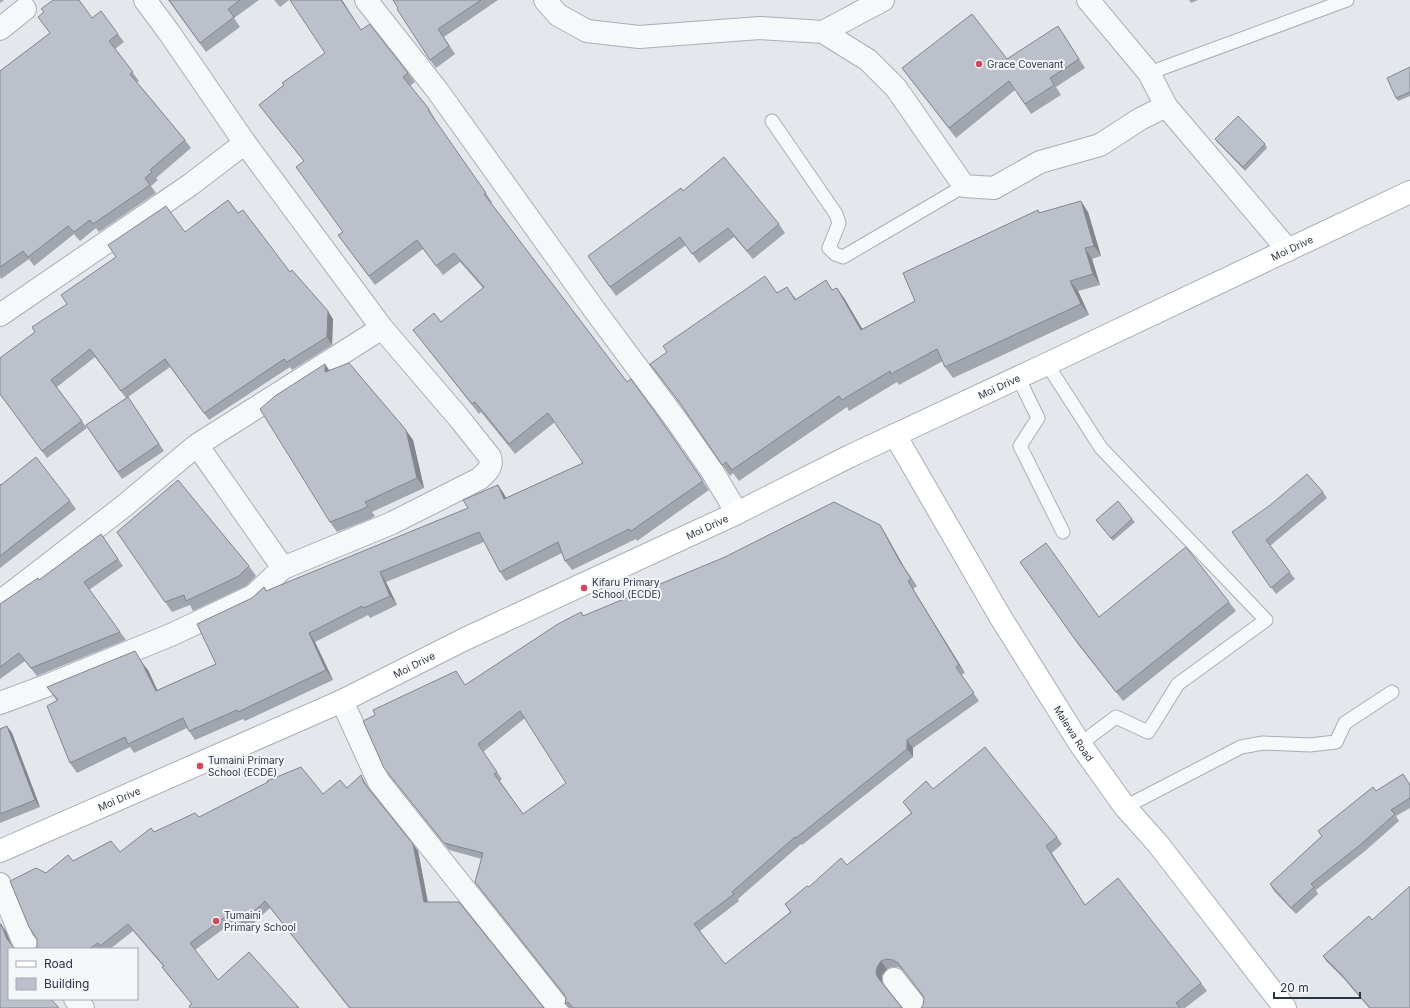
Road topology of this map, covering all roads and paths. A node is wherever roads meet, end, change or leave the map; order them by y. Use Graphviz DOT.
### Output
graph roads {
  1 [pos="145,0"];
  2 [pos="366,0"];
  3 [pos="545,0"];
  4 [pos="883,0"];
  5 [pos="1088,0"];
  6 [pos="1347,0"];
  7 [pos="25,9"];
  8 [pos="0,29"];
  9 [pos="823,32"];
  10 [pos="1149,73"];
  11 [pos="1166,106"];
  12 [pos="772,121"];
  13 [pos="245,143"];
  14 [pos="964,186"];
  15 [pos="1410,192"];
  16 [pos="1288,250"];
  17 [pos="0,315"];
  18 [pos="382,328"];
  19 [pos="1047,364"];
  20 [pos="1018,377"];
  21 [pos="895,435"];
  22 [pos="197,445"];
  23 [pos="738,513"];
  24 [pos="1063,532"];
  25 [pos="284,568"];
  26 [pos="0,602"];
  27 [pos="1392,692"];
  28 [pos="342,702"];
  29 [pos="0,703"];
  30 [pos="1080,744"];
  31 [pos="1125,807"];
  32 [pos="0,852"];
  33 [pos="0,884"];
  34 [pos="29,948"];
  35 [pos="894,979"];
  36 [pos="76,1000"];
  37 [pos="83,1008"];
  38 [pos="559,1008"];
  39 [pos="917,1008"];
  40 [pos="1285,1008"];
  1 -- 13 [label="street"];
  2 -- 23 [label="street"];
  3 -- 9 [label="street"];
  4 -- 9 [label="street"];
  5 -- 10 [label="street"];
  6 -- 10 [label="lane"];
  7 -- 8 [label="street"];
  9 -- 14 [label="street"];
  10 -- 11 [label="street"];
  11 -- 14 [label="street"];
  11 -- 16 [label="street"];
  12 -- 14 [label="lane"];
  13 -- 17 [label="street"];
  13 -- 18 [label="street"];
  15 -- 16 [label="street, Moi Drive"];
  16 -- 19 [label="street, Moi Drive"];
  18 -- 22 [label="street"];
  18 -- 25 [label="street"];
  19 -- 20 [label="street, Moi Drive"];
  19 -- 30 [label="lane"];
  20 -- 21 [label="street, Moi Drive"];
  20 -- 24 [label="lane"];
  21 -- 23 [label="street, Moi Drive"];
  21 -- 30 [label="street, Malewa Road"];
  22 -- 25 [label="street"];
  22 -- 26 [label="street"];
  23 -- 28 [label="street, Moi Drive"];
  25 -- 29 [label="street"];
  27 -- 31 [label="lane"];
  28 -- 32 [label="street, Moi Drive"];
  28 -- 38 [label="street"];
  30 -- 31 [label="street, Malewa Road"];
  31 -- 40 [label="street, Malewa Road"];
  33 -- 34 [label="street"];
  35 -- 39 [label="street"];
  36 -- 37 [label="street"];
}
